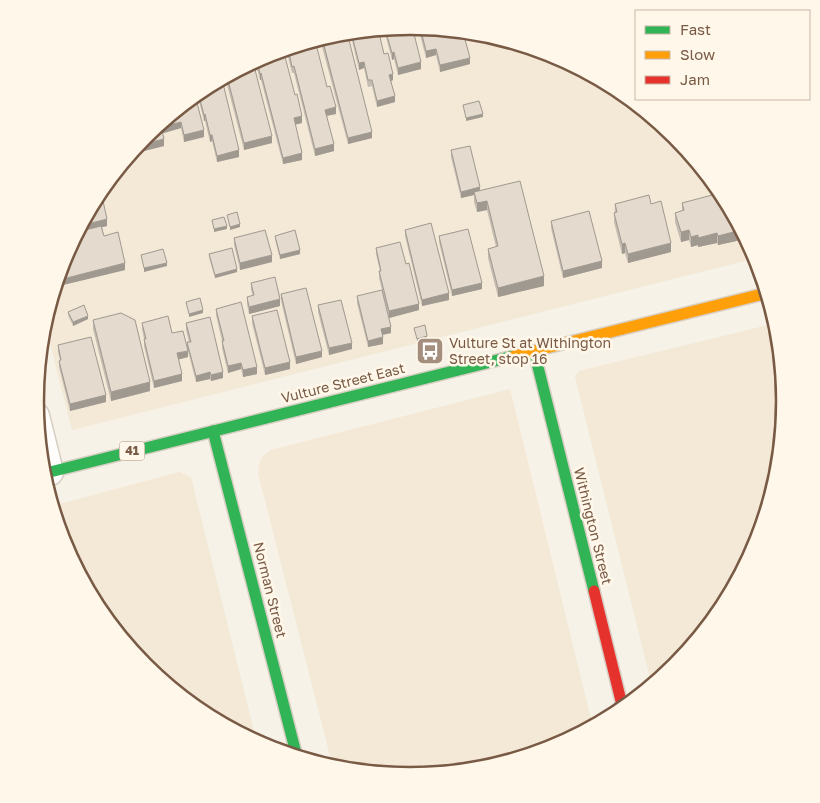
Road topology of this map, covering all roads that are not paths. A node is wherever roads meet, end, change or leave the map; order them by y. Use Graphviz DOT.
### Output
graph roads {
  1 [pos="760,295"];
  2 [pos="534,351"];
  3 [pos="213,431"];
  4 [pos="51,472"];
  5 [pos="621,701"];
  6 [pos="295,750"];
  1 -- 2 [label="main road, Vulture Street East / 41"];
  2 -- 3 [label="main road, Vulture Street East / 41"];
  2 -- 5 [label="main road, Withington Street"];
  3 -- 4 [label="main road, Vulture Street East / 41"];
  3 -- 6 [label="main road, Norman Street"];
}
